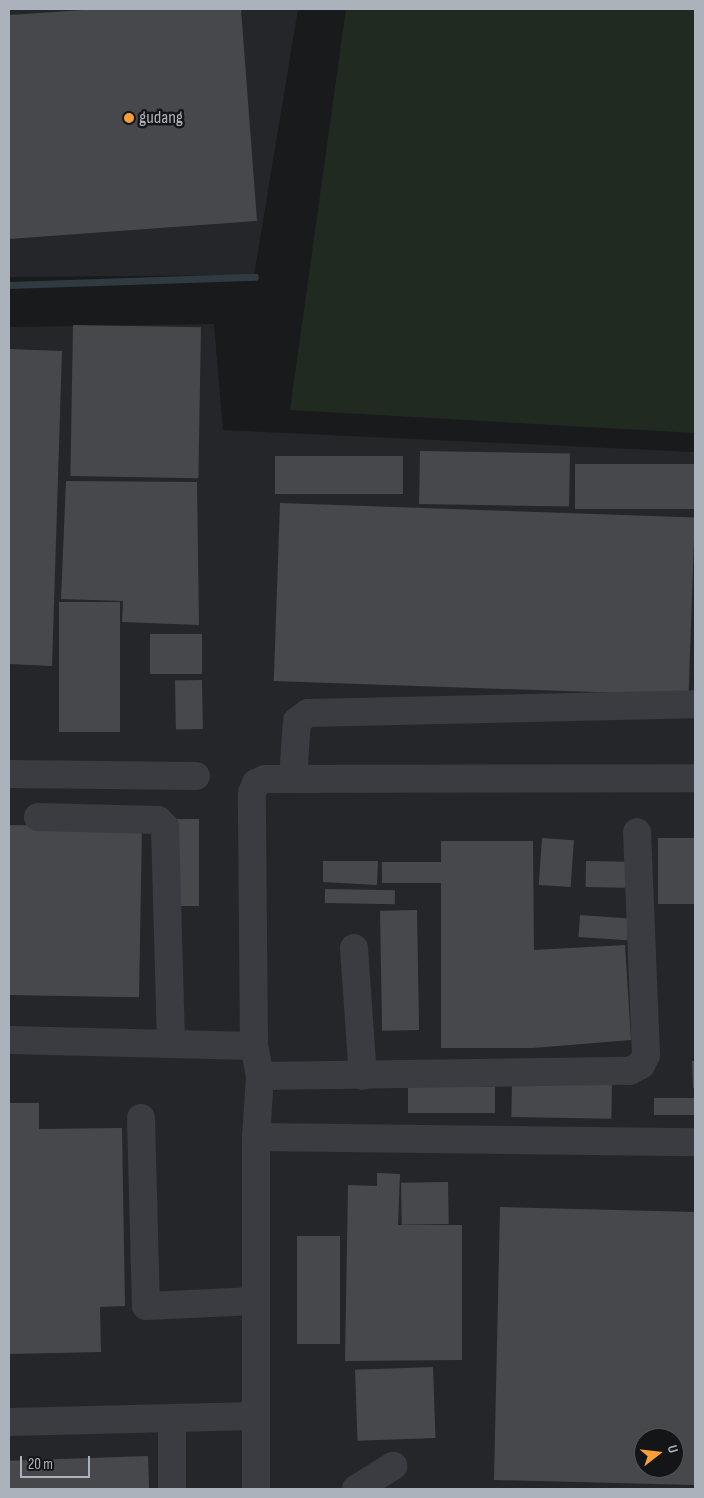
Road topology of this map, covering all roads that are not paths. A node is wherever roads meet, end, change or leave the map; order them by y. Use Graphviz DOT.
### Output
graph roads {
  1 [pos="695,704"];
  2 [pos="9,774"];
  3 [pos="196,776"];
  4 [pos="695,778"];
  5 [pos="293,779"];
  6 [pos="38,817"];
  7 [pos="637,832"];
  8 [pos="354,948"];
  9 [pos="9,1040"];
  10 [pos="171,1044"];
  11 [pos="254,1046"];
  12 [pos="260,1076"];
  13 [pos="363,1076"];
  14 [pos="140,1118"];
  15 [pos="256,1137"];
  16 [pos="695,1142"];
  17 [pos="255,1301"];
  18 [pos="255,1416"];
  19 [pos="172,1419"];
  20 [pos="9,1422"];
  21 [pos="392,1466"];
  22 [pos="172,1489"];
  23 [pos="256,1489"];
  24 [pos="356,1489"];
  1 -- 5 [label="street"];
  2 -- 3 [label="street"];
  4 -- 5 [label="street"];
  5 -- 11 [label="street"];
  6 -- 10 [label="street"];
  7 -- 13 [label="street"];
  8 -- 13 [label="street"];
  9 -- 10 [label="street"];
  10 -- 11 [label="street"];
  11 -- 12 [label="street"];
  12 -- 13 [label="street"];
  12 -- 15 [label="street"];
  14 -- 17 [label="street"];
  15 -- 16 [label="street"];
  15 -- 17 [label="street"];
  17 -- 18 [label="street"];
  18 -- 19 [label="street"];
  18 -- 23 [label="street"];
  19 -- 20 [label="street"];
  19 -- 22 [label="street"];
  21 -- 24 [label="street"];
}
